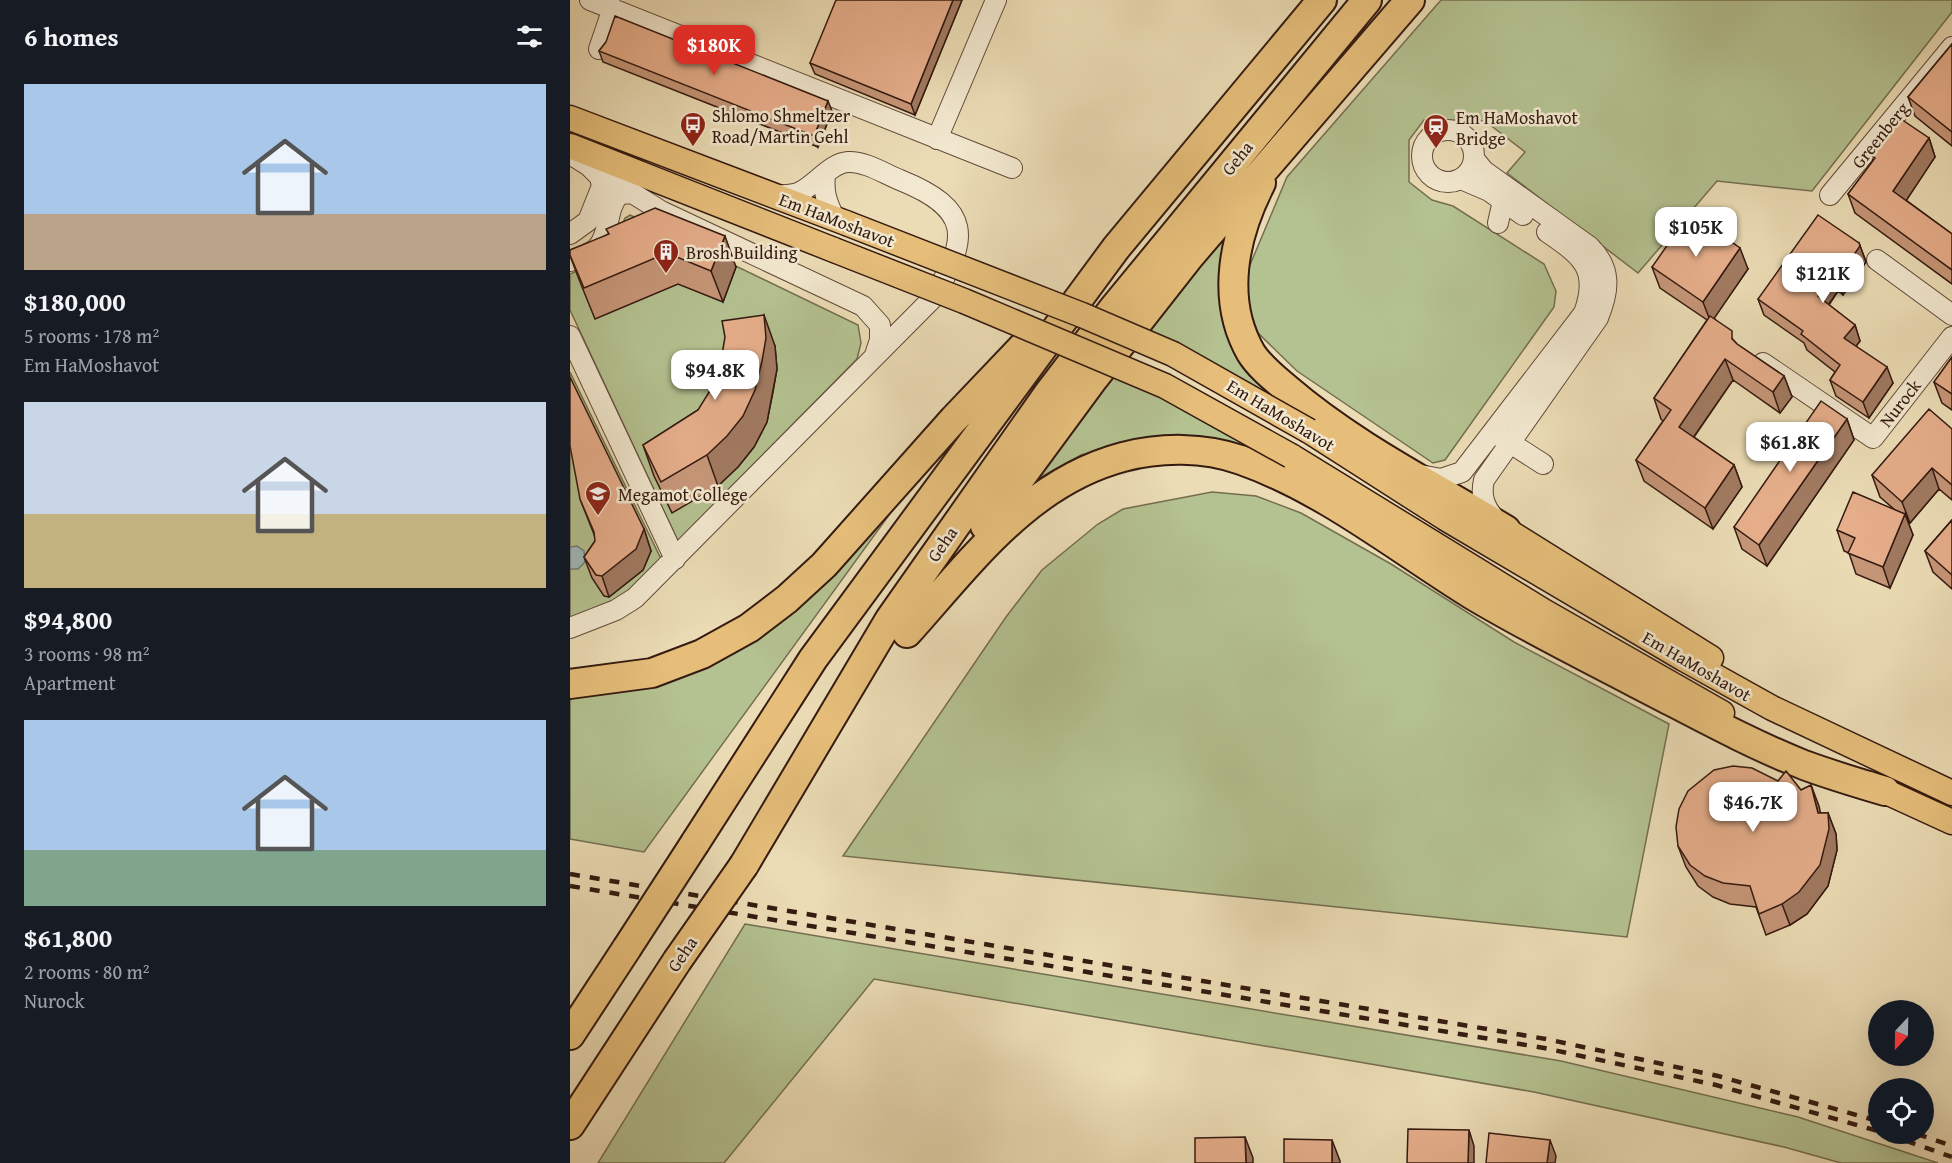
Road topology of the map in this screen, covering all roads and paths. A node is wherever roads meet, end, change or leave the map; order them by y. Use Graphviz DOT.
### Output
graph roads {
  1 [pos="590,0"];
  2 [pos="996,0"];
  3 [pos="1322,0"];
  4 [pos="1367,0"];
  5 [pos="1410,0"];
  6 [pos="613,8"];
  7 [pos="1952,47"];
  8 [pos="599,49"];
  9 [pos="570,118"];
  10 [pos="937,139"];
  11 [pos="570,146"];
  12 [pos="570,154"];
  13 [pos="1275,157"];
  14 [pos="1475,160"];
  15 [pos="591,167"];
  16 [pos="1012,168"];
  17 [pos="825,175"];
  18 [pos="1461,179"];
  19 [pos="633,193"];
  20 [pos="1830,195"];
  21 [pos="775,196"];
  22 [pos="1503,201"];
  23 [pos="841,221"];
  24 [pos="1498,223"];
  25 [pos="570,234"];
  26 [pos="1116,248"];
  27 [pos="1877,260"];
  28 [pos="570,261"];
  29 [pos="863,306"];
  30 [pos="1952,315"];
  31 [pos="906,325"];
  32 [pos="570,336"];
  33 [pos="1952,337"];
  34 [pos="1751,355"];
  35 [pos="874,357"];
  36 [pos="1502,437"];
  37 [pos="1544,464"];
  38 [pos="1408,471"];
  39 [pos="1506,530"];
  40 [pos="675,559"];
  41 [pos="570,628"];
  42 [pos="907,633"];
  43 [pos="570,684"];
  44 [pos="1809,726"];
  45 [pos="1885,791"];
  46 [pos="1952,794"];
  47 [pos="774,816"];
  48 [pos="1952,822"];
  49 [pos="570,1035"];
  50 [pos="570,1125"];
  1 -- 6 [label="street"];
  2 -- 10 [label="street"];
  3 -- 26 [label="highway, Geha"];
  4 -- 47 [label="highway, Geha"];
  5 -- 13 [label="highway"];
  6 -- 8 [label="street"];
  6 -- 10 [label="street"];
  7 -- 20 [label="street, Greenberg"];
  9 -- 21 [label="main road, Em HaMoshavot"];
  10 -- 16 [label="street"];
  11 -- 45 [label="main road, Em HaMoshavot, bridge"];
  12 -- 15 [label="street"];
  13 -- 38 [label="highway"];
  13 -- 42 [label="highway"];
  14 -- 18 [label="street"];
  14 -- 18 [label="street"];
  14 -- 36 [label="street"];
  15 -- 19 [label="street"];
  15 -- 25 [label="street"];
  17 -- 21 [label="street"];
  17 -- 23 [label="street"];
  17 -- 31 [label="street"];
  18 -- 22 [label="street"];
  19 -- 28 [label="street"];
  19 -- 29 [label="street"];
  21 -- 23 [label="main road, Em HaMoshavot"];
  22 -- 24 [label="street"];
  22 -- 36 [label="street"];
  23 -- 44 [label="main road, Em HaMoshavot, bridge"];
  26 -- 43 [label="highway"];
  26 -- 49 [label="highway, Geha, bridge"];
  27 -- 30 [label="street"];
  29 -- 31 [label="street"];
  29 -- 35 [label="street"];
  31 -- 35 [label="street"];
  32 -- 40 [label="street"];
  33 -- 34 [label="street, Nurock"];
  35 -- 40 [label="street"];
  36 -- 37 [label="street"];
  36 -- 38 [label="street"];
  36 -- 39 [label="street"];
  38 -- 39 [label="highway"];
  39 -- 44 [label="main road"];
  40 -- 41 [label="street"];
  42 -- 45 [label="highway"];
  42 -- 47 [label="highway"];
  44 -- 46 [label="main road, Em HaMoshavot"];
  45 -- 48 [label="main road, Em HaMoshavot"];
  47 -- 50 [label="highway, Geha, bridge"];
}
